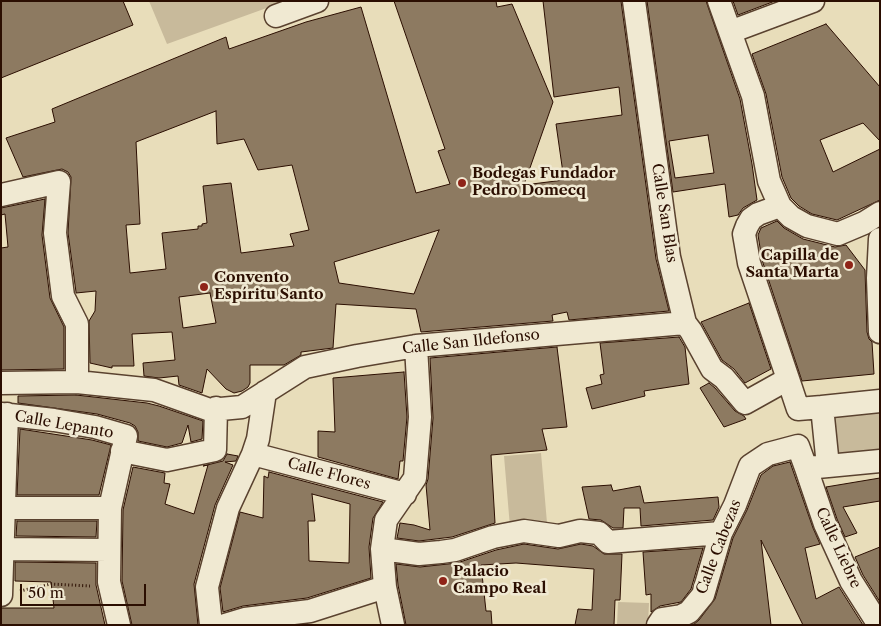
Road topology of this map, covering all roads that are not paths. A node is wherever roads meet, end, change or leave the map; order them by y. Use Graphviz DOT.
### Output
graph roads {
  1 [pos="317,1"];
  2 [pos="634,1"];
  3 [pos="719,1"];
  4 [pos="813,1"];
  5 [pos="276,16"];
  6 [pos="730,32"];
  7 [pos="1,195"];
  8 [pos="780,206"];
  9 [pos="880,213"];
  10 [pos="880,239"];
  11 [pos="685,323"];
  12 [pos="880,332"];
  13 [pos="416,346"];
  14 [pos="788,379"];
  15 [pos="77,382"];
  16 [pos="1,383"];
  17 [pos="265,392"];
  18 [pos="880,401"];
  19 [pos="822,406"];
  20 [pos="216,408"];
  21 [pos="4,414"];
  22 [pos="124,444"];
  23 [pos="253,454"];
  24 [pos="880,461"];
  25 [pos="817,467"];
  26 [pos="405,494"];
  27 [pos="3,508"];
  28 [pos="110,508"];
  29 [pos="721,533"];
  30 [pos="3,549"];
  31 [pos="108,550"];
  32 [pos="382,550"];
  33 [pos="385,587"];
  34 [pos="2,595"];
  35 [pos="119,625"];
  36 [pos="211,625"];
  37 [pos="225,625"];
  38 [pos="393,625"];
  39 [pos="658,625"];
  40 [pos="879,625"];
  1 -- 5 [label="street"];
  2 -- 11 [label="street, Calle San Blas"];
  3 -- 6 [label="street"];
  4 -- 6 [label="street"];
  6 -- 8 [label="street"];
  7 -- 15 [label="street"];
  8 -- 9 [label="street"];
  8 -- 14 [label="street"];
  10 -- 12 [label="street"];
  11 -- 13 [label="street, Calle San Ildefonso"];
  11 -- 14 [label="street, Calle San Blas"];
  13 -- 17 [label="street, Calle San Ildefonso"];
  13 -- 26 [label="street"];
  14 -- 19 [label="street"];
  15 -- 16 [label="street, Calle San Ildefonso"];
  15 -- 20 [label="street, Calle San Ildefonso"];
  17 -- 20 [label="street, Calle San Ildefonso"];
  17 -- 23 [label="street"];
  18 -- 19 [label="street"];
  19 -- 25 [label="street"];
  20 -- 22 [label="street, Calle Lepanto"];
  21 -- 22 [label="street, Calle Lepanto"];
  21 -- 27 [label="street"];
  22 -- 28 [label="street"];
  23 -- 26 [label="street, Calle Flores"];
  23 -- 36 [label="street"];
  24 -- 25 [label="street"];
  25 -- 29 [label="street, Calle Cabezas"];
  25 -- 40 [label="street, Calle Liebre"];
  26 -- 32 [label="street"];
  27 -- 28 [label="street"];
  27 -- 30 [label="street"];
  28 -- 31 [label="street"];
  29 -- 32 [label="street"];
  29 -- 39 [label="street, Calle Cabezas"];
  30 -- 31 [label="street"];
  30 -- 34 [label="street"];
  31 -- 35 [label="street"];
  32 -- 33 [label="street"];
  33 -- 37 [label="street"];
  33 -- 38 [label="street"];
}
